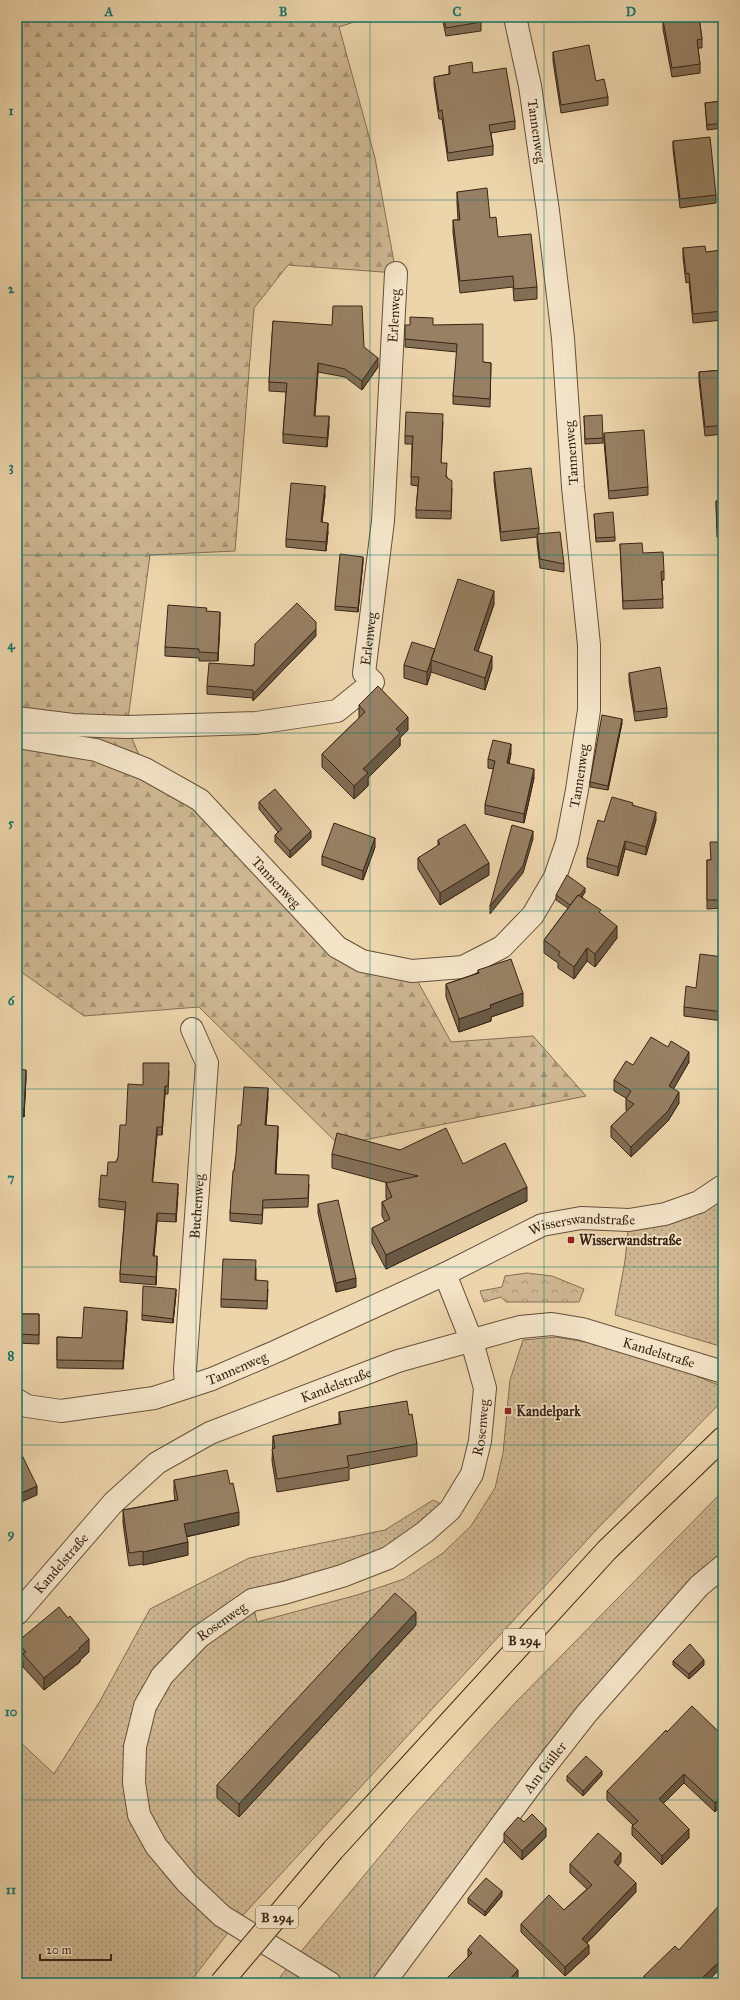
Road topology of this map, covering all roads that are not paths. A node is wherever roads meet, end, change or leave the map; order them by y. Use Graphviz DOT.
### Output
graph roads {
  1 [pos="515,17"];
  2 [pos="396,272"];
  3 [pos="17,718"];
  4 [pos="17,736"];
  5 [pos="192,1029"];
  6 [pos="723,1186"];
  7 [pos="445,1274"];
  8 [pos="472,1342"];
  9 [pos="723,1372"];
  10 [pos="186,1387"];
  11 [pos="20,1406"];
  12 [pos="723,1438"];
  13 [pos="723,1566"];
  14 [pos="17,1614"];
  15 [pos="221,1983"];
  16 [pos="330,1983"];
  17 [pos="384,1983"];
  1 -- 4 [label="street, Tannenweg"];
  2 -- 3 [label="street, Erlenweg"];
  5 -- 10 [label="street, Buchenweg"];
  6 -- 7 [label="street, Wisserswandstraße"];
  7 -- 8 [label="street, Rosenweg"];
  7 -- 10 [label="street, Tannenweg"];
  8 -- 9 [label="street, Kandelstraße"];
  8 -- 14 [label="street, Kandelstraße"];
  8 -- 16 [label="street, Rosenweg"];
  10 -- 11 [label="street, Tannenweg"];
  12 -- 15 [label="highway, B 294, bridge"];
  13 -- 17 [label="street, Am Güller"];
}
